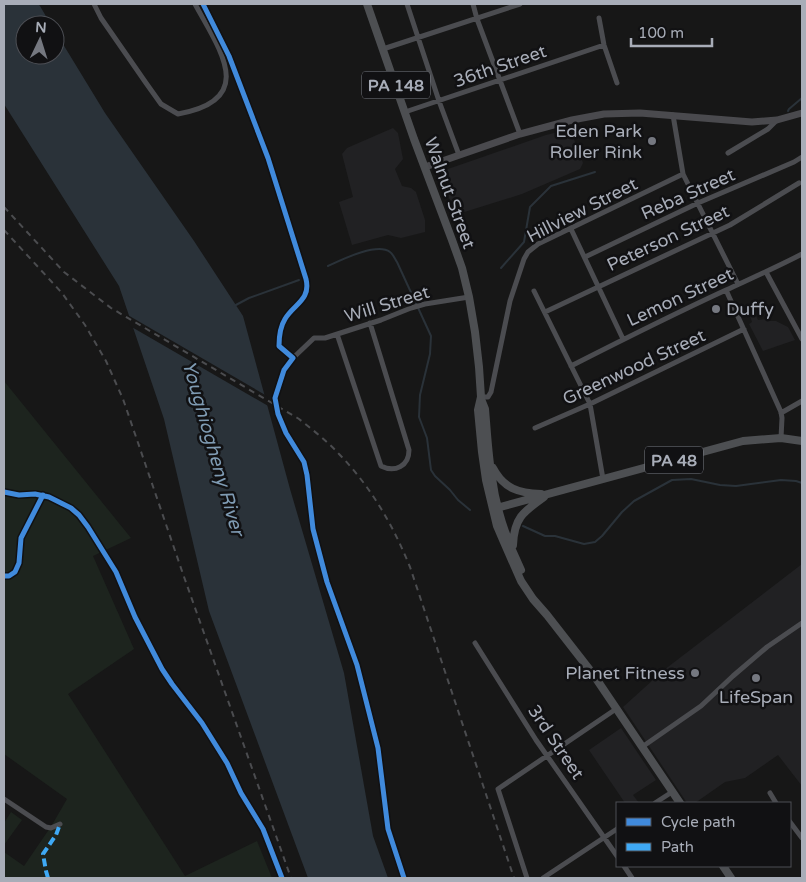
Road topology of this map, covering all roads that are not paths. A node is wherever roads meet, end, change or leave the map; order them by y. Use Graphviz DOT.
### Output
graph roads {
  1 [pos="94,4"];
  2 [pos="195,4"];
  3 [pos="367,4"];
  4 [pos="408,4"];
  5 [pos="473,4"];
  6 [pos="520,4"];
  7 [pos="599,18"];
  8 [pos="477,19"];
  9 [pos="418,38"];
  10 [pos="604,45"];
  11 [pos="383,49"];
  12 [pos="501,81"];
  13 [pos="617,83"];
  14 [pos="439,101"];
  15 [pos="405,112"];
  16 [pos="802,113"];
  17 [pos="673,116"];
  18 [pos="777,120"];
  19 [pos="520,134"];
  20 [pos="728,153"];
  21 [pos="459,155"];
  22 [pos="802,157"];
  23 [pos="425,166"];
  24 [pos="683,174"];
  25 [pos="800,183"];
  26 [pos="698,204"];
  27 [pos="571,228"];
  28 [pos="712,233"];
  29 [pos="802,254"];
  30 [pos="585,257"];
  31 [pos="766,272"];
  32 [pos="738,284"];
  33 [pos="598,286"];
  34 [pos="726,290"];
  35 [pos="534,292"];
  36 [pos="469,297"];
  37 [pos="545,312"];
  38 [pos="370,324"];
  39 [pos="744,330"];
  40 [pos="337,334"];
  41 [pos="624,339"];
  42 [pos="802,339"];
  43 [pos="571,366"];
  44 [pos="481,397"];
  45 [pos="802,401"];
  46 [pos="590,404"];
  47 [pos="781,413"];
  48 [pos="535,428"];
  49 [pos="781,438"];
  50 [pos="802,441"];
  51 [pos="490,463"];
  52 [pos="603,479"];
  53 [pos="548,494"];
  54 [pos="496,509"];
  55 [pos="512,550"];
  56 [pos="547,615"];
  57 [pos="802,623"];
  58 [pos="475,643"];
  59 [pos="616,708"];
  60 [pos="642,747"];
  61 [pos="548,755"];
  62 [pos="672,792"];
  63 [pos="770,793"];
  64 [pos="4,799"];
  65 [pos="657,802"];
  66 [pos="679,802"];
  67 [pos="775,802"];
  68 [pos="791,823"];
  69 [pos="60,824"];
  70 [pos="616,830"];
  71 [pos="605,837"];
  72 [pos="802,838"];
  73 [pos="616,854"];
  74 [pos="625,867"];
  75 [pos="551,876"];
  76 [pos="404,878"];
  77 [pos="526,878"];
  78 [pos="543,878"];
  79 [pos="632,878"];
  1 -- 2 [label="street"];
  3 -- 11 [label="main road, Walnut Street / PA 148"];
  4 -- 9 [label="street"];
  5 -- 8 [label="street"];
  6 -- 8 [label="street"];
  7 -- 10 [label="street"];
  8 -- 9 [label="street"];
  8 -- 12 [label="street"];
  9 -- 11 [label="street"];
  9 -- 14 [label="street"];
  10 -- 12 [label="street, 36th Street"];
  10 -- 13 [label="street"];
  11 -- 15 [label="main road, Walnut Street / PA 148"];
  12 -- 14 [label="street, 36th Street"];
  12 -- 19 [label="street"];
  14 -- 15 [label="street, 36th Street"];
  14 -- 21 [label="street"];
  15 -- 23 [label="main road, Walnut Street / PA 148"];
  16 -- 18 [label="main road"];
  17 -- 18 [label="main road"];
  17 -- 19 [label="main road"];
  17 -- 24 [label="street"];
  18 -- 20 [label="street"];
  19 -- 21 [label="main road"];
  21 -- 23 [label="main road"];
  22 -- 26 [label="street, Reba Street"];
  23 -- 36 [label="main road, Walnut Street / PA 148"];
  24 -- 26 [label="street"];
  24 -- 27 [label="street, Hillview Street"];
  25 -- 28 [label="street, Peterson Street"];
  26 -- 28 [label="street"];
  26 -- 30 [label="street, Reba Street"];
  27 -- 30 [label="street"];
  27 -- 44 [label="street, Hillview Street"];
  28 -- 32 [label="street"];
  28 -- 33 [label="street, Peterson Street"];
  29 -- 31 [label="street, Lemon Street"];
  30 -- 33 [label="street"];
  31 -- 32 [label="street, Lemon Street"];
  31 -- 42 [label="street"];
  32 -- 34 [label="street, Lemon Street"];
  33 -- 37 [label="street, Peterson Street"];
  33 -- 41 [label="street"];
  34 -- 39 [label="street"];
  34 -- 41 [label="street, Lemon Street"];
  35 -- 37 [label="street"];
  36 -- 38 [label="street, Will Street"];
  36 -- 44 [label="main road, Walnut Street / PA 148"];
  37 -- 43 [label="street"];
  38 -- 40 [label="street, Will Street"];
  38 -- 40 [label="street"];
  39 -- 46 [label="street, Greenwood Street"];
  39 -- 47 [label="street"];
  40 -- 76 [label="street, Will Street"];
  41 -- 43 [label="street, Lemon Street"];
  43 -- 46 [label="street"];
  44 -- 51 [label="main road, Walnut Street / PA 148"];
  44 -- 54 [label="main road, Walnut Street / PA 148"];
  45 -- 47 [label="street"];
  46 -- 48 [label="street, Greenwood Street"];
  46 -- 52 [label="street"];
  47 -- 49 [label="street"];
  49 -- 50 [label="main road, PA 48"];
  49 -- 52 [label="main road, PA 48"];
  51 -- 53 [label="main road"];
  51 -- 54 [label="main road, Walnut Street / PA 148"];
  52 -- 53 [label="main road, PA 48"];
  53 -- 54 [label="main road, PA 48"];
  53 -- 55 [label="main road, PA 48"];
  54 -- 55 [label="main road, Walnut Street / PA 148"];
  54 -- 56 [label="main road, Walnut Street"];
  55 -- 56 [label="main road, Walnut Street"];
  56 -- 59 [label="main road, Walnut Street"];
  57 -- 60 [label="street"];
  58 -- 61 [label="street, 3rd Street"];
  59 -- 60 [label="main road, Walnut Street"];
  59 -- 61 [label="street"];
  60 -- 62 [label="main road, Walnut Street"];
  61 -- 71 [label="street, 3rd Street"];
  61 -- 77 [label="street"];
  62 -- 65 [label="street"];
  62 -- 66 [label="main road, Walnut Street"];
  63 -- 67 [label="street"];
  64 -- 69 [label="street"];
  68 -- 72 [label="street"];
  70 -- 71 [label="street"];
  71 -- 73 [label="street, 3rd Street"];
  71 -- 75 [label="street"];
  74 -- 79 [label="street"];
  75 -- 78 [label="street"];
}
